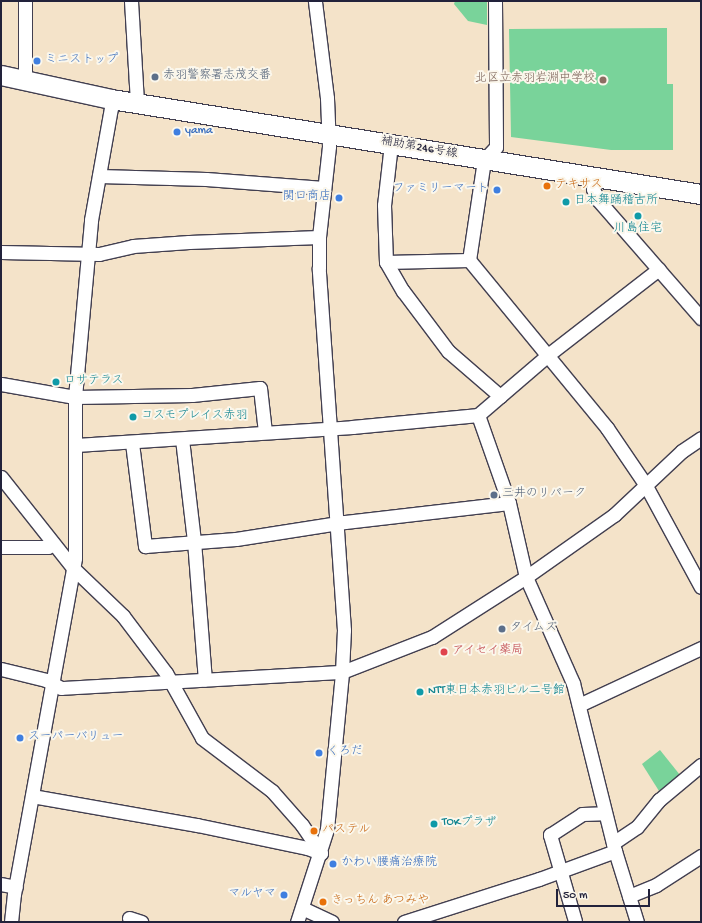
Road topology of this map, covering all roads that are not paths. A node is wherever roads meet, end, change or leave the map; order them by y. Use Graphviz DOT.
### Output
graph roads {
  1 [pos="25,1"];
  2 [pos="131,1"];
  3 [pos="315,1"];
  4 [pos="495,1"];
  5 [pos="1,75"];
  6 [pos="25,80"];
  7 [pos="111,99"];
  8 [pos="137,102"];
  9 [pos="328,133"];
  10 [pos="391,144"];
  11 [pos="484,160"];
  12 [pos="99,176"];
  13 [pos="595,178"];
  14 [pos="324,188"];
  15 [pos="701,194"];
  16 [pos="319,237"];
  17 [pos="1,252"];
  18 [pos="87,254"];
  19 [pos="469,260"];
  20 [pos="386,262"];
  21 [pos="659,269"];
  22 [pos="701,318"];
  23 [pos="548,355"];
  24 [pos="1,384"];
  25 [pos="500,396"];
  26 [pos="75,397"];
  27 [pos="478,415"];
  28 [pos="329,428"];
  29 [pos="265,432"];
  30 [pos="701,438"];
  31 [pos="182,439"];
  32 [pos="132,443"];
  33 [pos="76,445"];
  34 [pos="1,477"];
  35 [pos="645,484"];
  36 [pos="509,503"];
  37 [pos="336,523"];
  38 [pos="194,541"];
  39 [pos="53,542"];
  40 [pos="1,547"];
  41 [pos="74,568"];
  42 [pos="526,577"];
  43 [pos="701,587"];
  44 [pos="701,648"];
  45 [pos="1,670"];
  46 [pos="342,672"];
  47 [pos="205,680"];
  48 [pos="171,682"];
  49 [pos="53,684"];
  50 [pos="579,705"];
  51 [pos="701,765"];
  52 [pos="32,796"];
  53 [pos="605,813"];
  54 [pos="614,847"];
  55 [pos="321,853"];
  56 [pos="701,856"];
  57 [pos="562,871"];
  58 [pos="1,884"];
  59 [pos="16,887"];
  60 [pos="629,896"];
  61 [pos="302,908"];
  62 [pos="575,921"];
  63 [pos="11,922"];
  64 [pos="297,922"];
  65 [pos="332,922"];
  66 [pos="404,922"];
  67 [pos="637,922"];
  1 -- 6 [label="street"];
  2 -- 8 [label="street"];
  3 -- 9 [label="street"];
  4 -- 11 [label="street"];
  5 -- 6 [label="street, 補助第246号線"];
  6 -- 7 [label="street, 補助第246号線"];
  7 -- 8 [label="street, 補助第246号線"];
  7 -- 12 [label="street"];
  8 -- 9 [label="street, 補助第246号線"];
  9 -- 10 [label="street, 補助第246号線"];
  9 -- 14 [label="street"];
  10 -- 11 [label="street, 補助第246号線"];
  10 -- 20 [label="street"];
  11 -- 13 [label="street, 補助第246号線"];
  11 -- 19 [label="street"];
  12 -- 14 [label="street"];
  12 -- 18 [label="street"];
  13 -- 15 [label="street, 補助第246号線"];
  13 -- 21 [label="street"];
  14 -- 16 [label="street"];
  16 -- 18 [label="street"];
  16 -- 28 [label="street"];
  17 -- 18 [label="street"];
  18 -- 26 [label="street"];
  19 -- 20 [label="street"];
  19 -- 23 [label="street"];
  20 -- 25 [label="street"];
  21 -- 22 [label="street"];
  21 -- 23 [label="street"];
  23 -- 25 [label="street"];
  23 -- 35 [label="street"];
  24 -- 26 [label="street"];
  25 -- 27 [label="street"];
  26 -- 29 [label="street"];
  26 -- 33 [label="street"];
  27 -- 28 [label="street"];
  27 -- 36 [label="street"];
  28 -- 29 [label="street"];
  28 -- 37 [label="street"];
  29 -- 31 [label="street"];
  30 -- 35 [label="street"];
  31 -- 32 [label="street"];
  31 -- 38 [label="street"];
  32 -- 33 [label="street"];
  32 -- 38 [label="street"];
  33 -- 41 [label="street"];
  34 -- 39 [label="street"];
  35 -- 42 [label="street"];
  35 -- 43 [label="street"];
  36 -- 37 [label="street"];
  36 -- 42 [label="street"];
  37 -- 38 [label="street"];
  37 -- 46 [label="street"];
  38 -- 47 [label="street"];
  39 -- 40 [label="street"];
  39 -- 41 [label="street"];
  41 -- 48 [label="street"];
  41 -- 49 [label="street"];
  42 -- 46 [label="street"];
  42 -- 50 [label="street"];
  44 -- 50 [label="street"];
  45 -- 49 [label="street"];
  46 -- 47 [label="street"];
  46 -- 55 [label="street"];
  47 -- 48 [label="street"];
  48 -- 49 [label="street"];
  48 -- 55 [label="street"];
  49 -- 52 [label="street"];
  50 -- 53 [label="street"];
  51 -- 54 [label="street"];
  52 -- 55 [label="street"];
  52 -- 59 [label="street"];
  53 -- 54 [label="street"];
  53 -- 57 [label="street"];
  54 -- 57 [label="street"];
  54 -- 60 [label="street"];
  55 -- 61 [label="street"];
  56 -- 60 [label="street"];
  57 -- 62 [label="street"];
  57 -- 66 [label="street"];
  58 -- 59 [label="street"];
  59 -- 63 [label="street"];
  60 -- 67 [label="street"];
  61 -- 64 [label="street"];
  61 -- 65 [label="street"];
}
